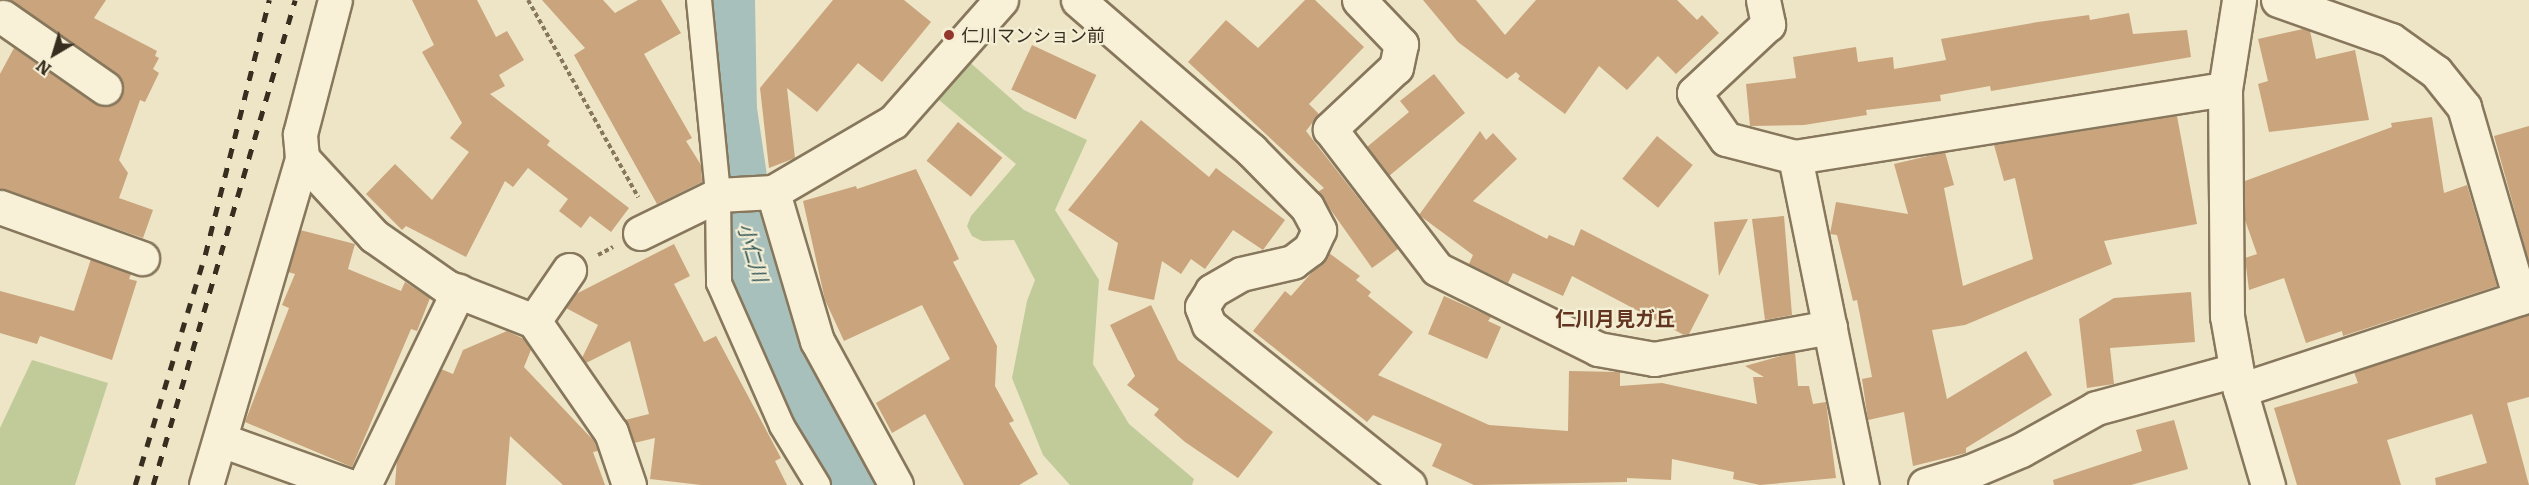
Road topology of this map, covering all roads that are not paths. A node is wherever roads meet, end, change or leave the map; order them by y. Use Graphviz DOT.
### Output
graph roads {
  1 [pos="335,0"];
  2 [pos="699,0"];
  3 [pos="1001,0"];
  4 [pos="1078,0"];
  5 [pos="1359,0"];
  6 [pos="1764,0"];
  7 [pos="2239,0"];
  8 [pos="2278,0"];
  9 [pos="5,13"];
  10 [pos="105,88"];
  11 [pos="2225,89"];
  12 [pos="1795,157"];
  13 [pos="302,158"];
  14 [pos="772,192"];
  15 [pos="719,195"];
  16 [pos="0,207"];
  17 [pos="647,230"];
  18 [pos="141,258"];
  19 [pos="569,270"];
  20 [pos="458,291"];
  21 [pos="2524,297"];
  22 [pos="534,321"];
  23 [pos="1830,327"];
  24 [pos="2238,380"];
  25 [pos="221,440"];
  26 [pos="206,485"];
  27 [pos="347,485"];
  28 [pos="364,485"];
  29 [pos="629,485"];
  30 [pos="818,485"];
  31 [pos="896,485"];
  32 [pos="1409,485"];
  33 [pos="1863,485"];
  34 [pos="1926,485"];
  35 [pos="2268,485"];
  1 -- 13 [label="street"];
  2 -- 15 [label="street"];
  3 -- 14 [label="street"];
  4 -- 32 [label="street"];
  5 -- 23 [label="street"];
  6 -- 12 [label="street"];
  7 -- 11 [label="street"];
  8 -- 21 [label="street"];
  9 -- 10 [label="street"];
  11 -- 12 [label="street"];
  11 -- 24 [label="street"];
  12 -- 23 [label="street"];
  13 -- 20 [label="street"];
  13 -- 25 [label="street"];
  14 -- 15 [label="street"];
  14 -- 31 [label="street"];
  15 -- 17 [label="street"];
  15 -- 30 [label="street"];
  16 -- 18 [label="street"];
  19 -- 22 [label="street"];
  20 -- 22 [label="street"];
  20 -- 28 [label="street"];
  21 -- 24 [label="street"];
  22 -- 29 [label="street"];
  23 -- 33 [label="street"];
  24 -- 34 [label="street"];
  24 -- 35 [label="street"];
  25 -- 26 [label="street"];
  25 -- 27 [label="street"];
}
